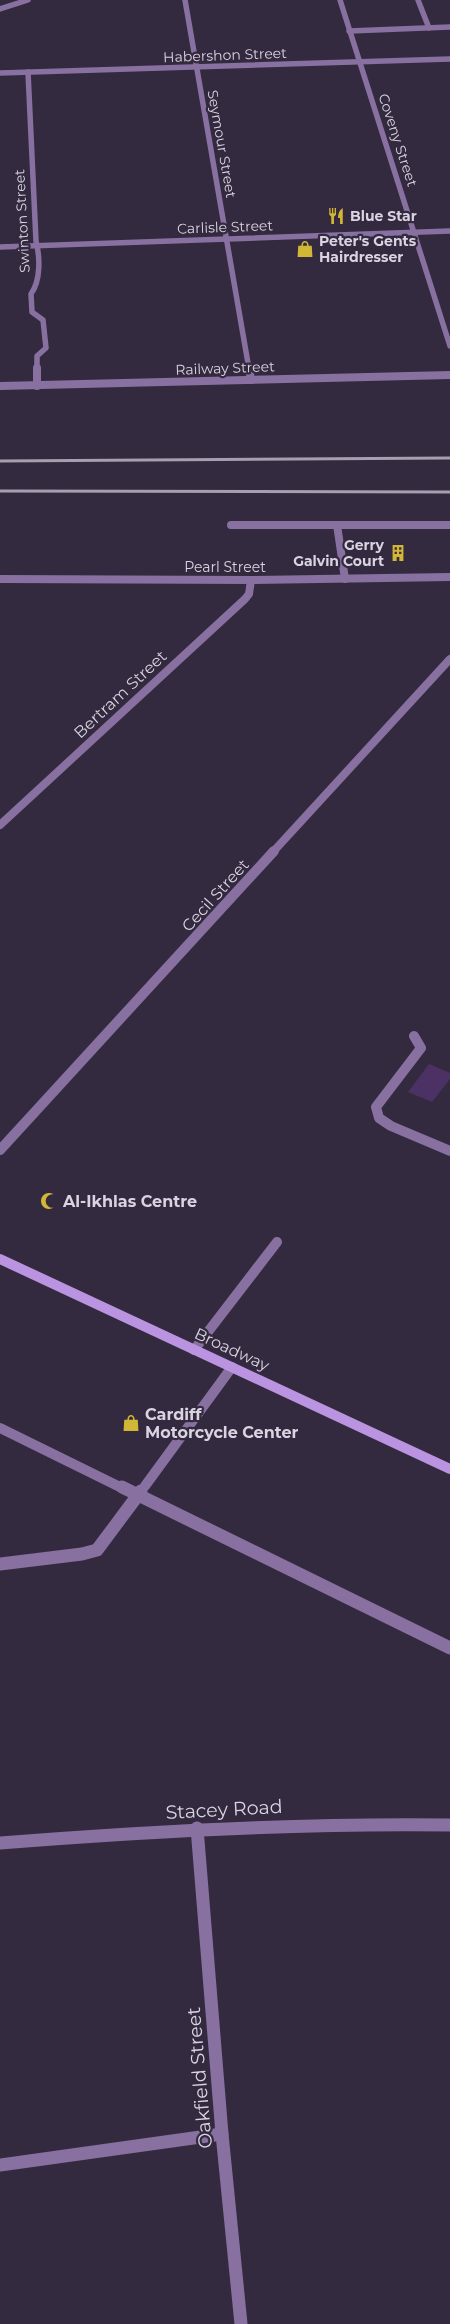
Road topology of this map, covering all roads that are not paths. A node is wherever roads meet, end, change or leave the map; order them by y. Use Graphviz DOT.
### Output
graph roads {
  1 [pos="28,0"];
  2 [pos="185,0"];
  3 [pos="340,0"];
  4 [pos="418,0"];
  5 [pos="0,9"];
  6 [pos="429,28"];
  7 [pos="450,28"];
  8 [pos="349,30"];
  9 [pos="450,59"];
  10 [pos="359,62"];
  11 [pos="197,67"];
  12 [pos="28,72"];
  13 [pos="0,73"];
  14 [pos="450,230"];
  15 [pos="414,232"];
  16 [pos="226,240"];
  17 [pos="0,247"];
  18 [pos="37,248"];
  19 [pos="450,346"];
  20 [pos="450,375"];
  21 [pos="251,380"];
  22 [pos="0,386"];
  23 [pos="37,386"];
  24 [pos="231,525"];
  25 [pos="337,526"];
  26 [pos="450,526"];
  27 [pos="450,577"];
  28 [pos="0,579"];
  29 [pos="345,579"];
  30 [pos="251,580"];
  31 [pos="450,659"];
  32 [pos="0,825"];
  33 [pos="414,1036"];
  34 [pos="0,1150"];
  35 [pos="450,1151"];
  36 [pos="277,1242"];
  37 [pos="0,1259"];
  38 [pos="194,1350"];
  39 [pos="232,1367"];
  40 [pos="0,1428"];
  41 [pos="450,1469"];
  42 [pos="137,1496"];
  43 [pos="0,1564"];
  44 [pos="450,1648"];
  45 [pos="450,1825"];
  46 [pos="197,1828"];
  47 [pos="0,1843"];
  48 [pos="222,2134"];
  49 [pos="0,2165"];
  50 [pos="241,2324"];
  1 -- 5 [label="street"];
  2 -- 11 [label="street, Seymour Street"];
  3 -- 8 [label="street, Coveny Street"];
  4 -- 6 [label="street"];
  6 -- 7 [label="street"];
  6 -- 8 [label="street"];
  8 -- 10 [label="street, Coveny Street"];
  9 -- 10 [label="street, Habershon Street"];
  10 -- 11 [label="street, Habershon Street"];
  10 -- 15 [label="street, Coveny Street"];
  11 -- 12 [label="street, Habershon Street"];
  11 -- 16 [label="street, Seymour Street"];
  12 -- 13 [label="street, Habershon Street"];
  12 -- 18 [label="street, Swinton Street"];
  14 -- 15 [label="street, Carlisle Street"];
  15 -- 16 [label="street, Carlisle Street"];
  15 -- 19 [label="street, Coveny Street"];
  16 -- 18 [label="street, Carlisle Street"];
  16 -- 21 [label="street, Seymour Street"];
  17 -- 18 [label="street, Carlisle Street"];
  18 -- 23 [label="street, Swinton Street"];
  20 -- 21 [label="street, Railway Street"];
  21 -- 23 [label="street, Railway Street"];
  22 -- 23 [label="street, Railway Street"];
  24 -- 25 [label="street"];
  25 -- 26 [label="street"];
  25 -- 29 [label="street"];
  27 -- 29 [label="street, Pearl Street"];
  28 -- 30 [label="street, Pearl Street"];
  29 -- 30 [label="street, Pearl Street"];
  30 -- 32 [label="street, Bertram Street"];
  31 -- 34 [label="street, Cecil Street"];
  33 -- 35 [label="street"];
  36 -- 38 [label="street"];
  37 -- 38 [label="main road, Broadway"];
  38 -- 39 [label="main road, Broadway"];
  39 -- 41 [label="main road, Broadway"];
  39 -- 42 [label="street"];
  40 -- 42 [label="street"];
  42 -- 43 [label="street"];
  42 -- 44 [label="street"];
  45 -- 46 [label="street, Stacey Road"];
  46 -- 47 [label="street, Stacey Road"];
  46 -- 48 [label="street, Oakfield Street"];
  48 -- 49 [label="street"];
  48 -- 50 [label="street, Oakfield Street"];
}
